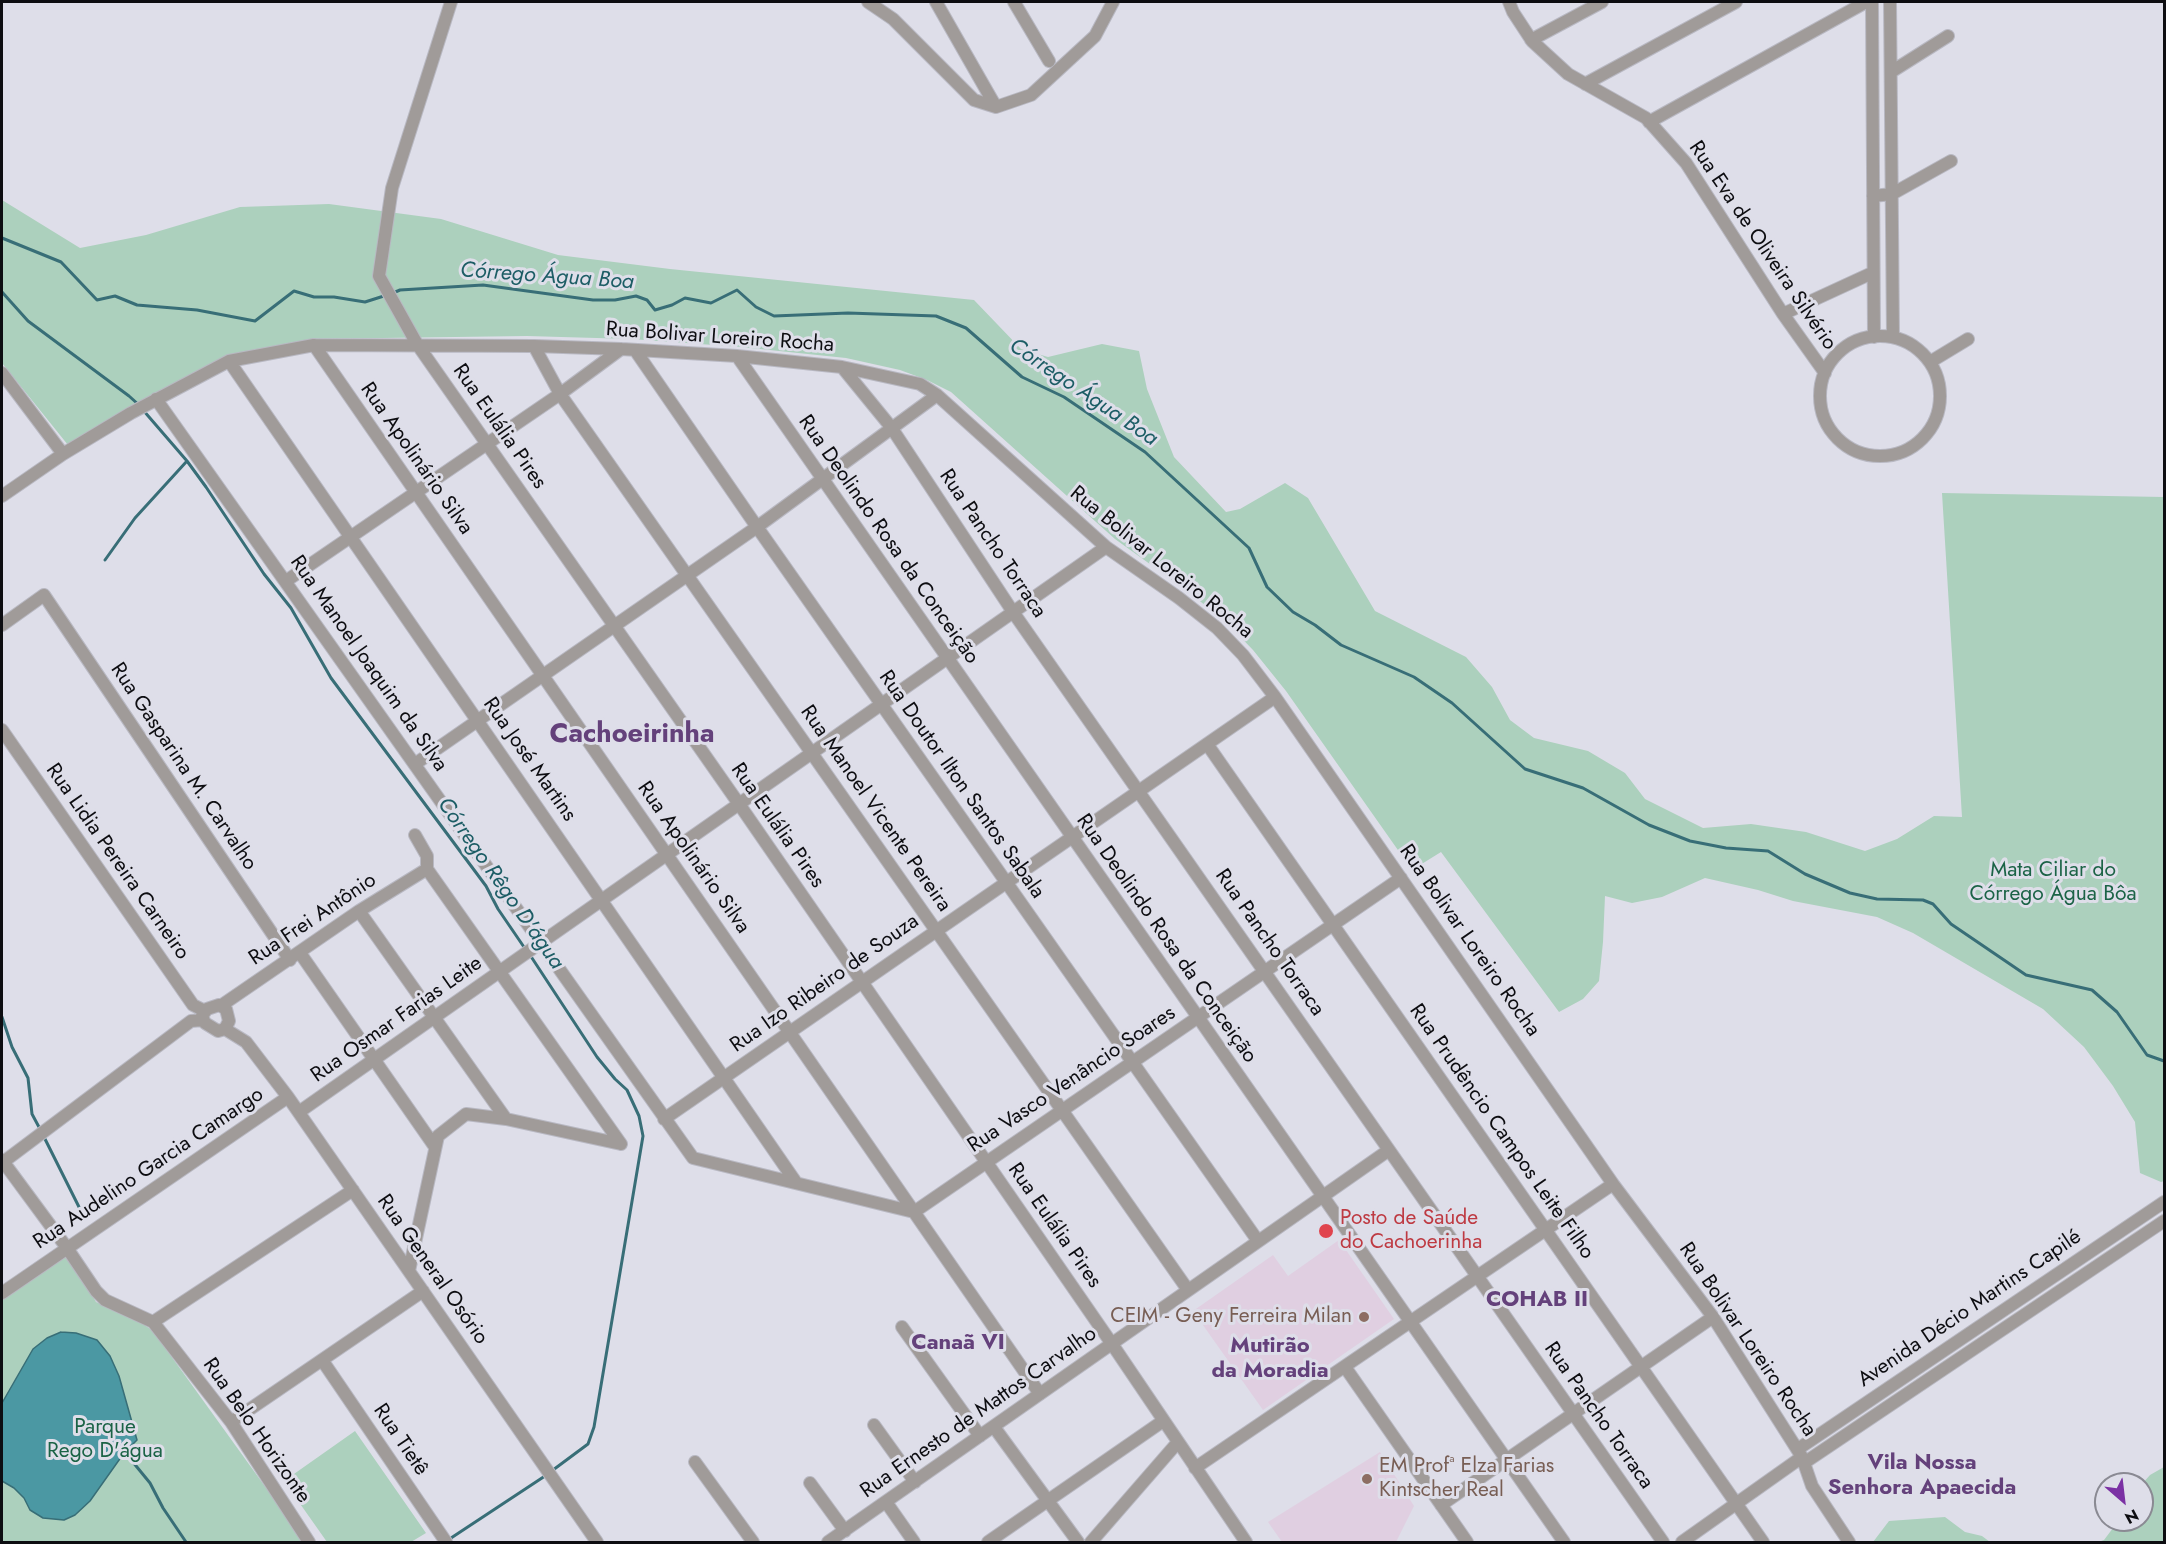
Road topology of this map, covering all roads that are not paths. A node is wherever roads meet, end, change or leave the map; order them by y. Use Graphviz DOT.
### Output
graph roads {
  1 [pos="451,2"];
  2 [pos="868,2"];
  3 [pos="936,2"];
  4 [pos="1014,2"];
  5 [pos="1113,2"];
  6 [pos="1509,2"];
  7 [pos="1602,2"];
  8 [pos="1736,2"];
  9 [pos="1866,2"];
  10 [pos="1872,2"];
  11 [pos="1890,2"];
  12 [pos="1948,36"];
  13 [pos="1532,40"];
  14 [pos="1049,61"];
  15 [pos="1891,72"];
  16 [pos="1584,84"];
  17 [pos="996,107"];
  18 [pos="1649,122"];
  19 [pos="1951,161"];
  20 [pos="1892,194"];
  21 [pos="1873,196"];
  22 [pos="1872,273"];
  23 [pos="1782,314"];
  24 [pos="1874,337"];
  25 [pos="1893,337"];
  26 [pos="1968,339"];
  27 [pos="417,344"];
  28 [pos="314,345"];
  29 [pos="534,346"];
  30 [pos="621,349"];
  31 [pos="634,350"];
  32 [pos="737,356"];
  33 [pos="229,361"];
  34 [pos="1930,362"];
  35 [pos="842,367"];
  36 [pos="1825,373"];
  37 [pos="3,375"];
  38 [pos="560,394"];
  39 [pos="937,395"];
  40 [pos="151,402"];
  41 [pos="891,427"];
  42 [pos="487,444"];
  43 [pos="63,454"];
  44 [pos="824,479"];
  45 [pos="416,492"];
  46 [pos="4,495"];
  47 [pos="757,527"];
  48 [pos="351,536"];
  49 [pos="1106,547"];
  50 [pos="687,575"];
  51 [pos="286,581"];
  52 [pos="1013,612"];
  53 [pos="2,625"];
  54 [pos="614,627"];
  55 [pos="947,659"];
  56 [pos="543,676"];
  57 [pos="1275,697"];
  58 [pos="881,705"];
  59 [pos="478,721"];
  60 [pos="2,730"];
  61 [pos="1207,744"];
  62 [pos="812,753"];
  63 [pos="415,764"];
  64 [pos="1139,792"];
  65 [pos="739,804"];
  66 [pos="415,835"];
  67 [pos="1071,838"];
  68 [pos="667,855"];
  69 [pos="427,869"];
  70 [pos="1401,878"];
  71 [pos="1006,883"];
  72 [pos="602,900"];
  73 [pos="359,911"];
  74 [pos="1333,925"];
  75 [pos="937,931"];
  76 [pos="538,945"];
  77 [pos="295,956"];
  78 [pos="499,972"];
  79 [pos="1264,972"];
  80 [pos="862,983"];
  81 [pos="222,1005"];
  82 [pos="204,1015"];
  83 [pos="433,1017"];
  84 [pos="1197,1018"];
  85 [pos="225,1029"];
  86 [pos="790,1032"];
  87 [pos="374,1060"];
  88 [pos="1132,1062"];
  89 [pos="724,1078"];
  90 [pos="288,1097"];
  91 [pos="1062,1110"];
  92 [pos="299,1112"];
  93 [pos="506,1119"];
  94 [pos="664,1119"];
  95 [pos="435,1148"];
  96 [pos="1389,1150"];
  97 [pos="2,1162"];
  98 [pos="986,1162"];
  99 [pos="795,1181"];
  100 [pos="1613,1184"];
  101 [pos="353,1190"];
  102 [pos="1322,1197"];
  103 [pos="2164,1202"];
  104 [pos="914,1212"];
  105 [pos="2164,1221"];
  106 [pos="1545,1230"];
  107 [pos="1258,1241"];
  108 [pos="68,1248"];
  109 [pos="409,1271"];
  110 [pos="1477,1276"];
  111 [pos="1188,1290"];
  112 [pos="423,1291"];
  113 [pos="2,1293"];
  114 [pos="1713,1317"];
  115 [pos="153,1322"];
  116 [pos="1410,1322"];
  117 [pos="902,1327"];
  118 [pos="1112,1344"];
  119 [pos="322,1360"];
  120 [pos="1345,1366"];
  121 [pos="1640,1367"];
  122 [pos="1040,1394"];
  123 [pos="1573,1413"];
  124 [pos="1163,1420"];
  125 [pos="231,1422"];
  126 [pos="874,1425"];
  127 [pos="994,1427"];
  128 [pos="980,1436"];
  129 [pos="1178,1442"];
  130 [pos="1801,1456"];
  131 [pos="1506,1460"];
  132 [pos="695,1462"];
  133 [pos="1195,1468"];
  134 [pos="915,1482"];
  135 [pos="810,1483"];
  136 [pos="1047,1502"];
  137 [pos="885,1503"];
  138 [pos="1736,1504"];
  139 [pos="1441,1505"];
  140 [pos="845,1531"];
  141 [pos="444,1540"];
  142 [pos="309,1542"];
  143 [pos="597,1542"];
  144 [pos="753,1542"];
  145 [pos="828,1542"];
  146 [pos="914,1542"];
  147 [pos="988,1542"];
  148 [pos="1078,1542"];
  149 [pos="1091,1542"];
  150 [pos="1246,1542"];
  151 [pos="1467,1542"];
  152 [pos="1564,1542"];
  153 [pos="1663,1542"];
  154 [pos="1682,1542"];
  155 [pos="1763,1542"];
  156 [pos="1848,1542"];
  1 -- 27 [label="street, Rua Eulália Pires"];
  2 -- 17 [label="street"];
  3 -- 17 [label="street"];
  4 -- 14 [label="street"];
  5 -- 17 [label="street"];
  6 -- 13 [label="street, Rua Eva de Oliveira Silvério"];
  7 -- 13 [label="street"];
  8 -- 16 [label="street"];
  9 -- 18 [label="street"];
  10 -- 21 [label="street"];
  11 -- 15 [label="street"];
  12 -- 15 [label="street"];
  13 -- 16 [label="street, Rua Eva de Oliveira Silvério"];
  15 -- 20 [label="street"];
  16 -- 18 [label="street, Rua Eva de Oliveira Silvério"];
  18 -- 23 [label="street, Rua Eva de Oliveira Silvério"];
  19 -- 20 [label="street"];
  20 -- 21 [label="street"];
  20 -- 25 [label="street"];
  21 -- 22 [label="street"];
  22 -- 23 [label="street"];
  22 -- 24 [label="street"];
  23 -- 36 [label="street, Rua Eva de Oliveira Silvério"];
  24 -- 25 [label="street"];
  24 -- 36 [label="street"];
  25 -- 34 [label="street"];
  26 -- 34 [label="street"];
  27 -- 28 [label="street, Rua Bolivar Loreiro Rocha"];
  27 -- 29 [label="street, Rua Bolivar Loreiro Rocha"];
  27 -- 42 [label="street, Rua Eulália Pires"];
  28 -- 33 [label="street, Rua Bolivar Loreiro Rocha"];
  28 -- 45 [label="street, Rua Apolinário Silva"];
  29 -- 30 [label="street, Rua Bolivar Loreiro Rocha"];
  29 -- 38 [label="street, Rua Manoel Vicente Pereira"];
  30 -- 31 [label="street, Rua Bolivar Loreiro Rocha"];
  30 -- 38 [label="street"];
  31 -- 32 [label="street, Rua Bolivar Loreiro Rocha"];
  31 -- 47 [label="street, Rua Doutor Ilton Santos Sabala"];
  32 -- 35 [label="street, Rua Bolivar Loreiro Rocha"];
  32 -- 44 [label="street, Rua Deolindo Rosa da Conceição"];
  33 -- 40 [label="street, Rua Bolivar Loreiro Rocha"];
  33 -- 48 [label="street, Rua José Martins"];
  34 -- 36 [label="street"];
  35 -- 39 [label="street, Rua Bolivar Loreiro Rocha"];
  35 -- 41 [label="street, Rua Pancho Torraca"];
  37 -- 43 [label="street"];
  38 -- 42 [label="street"];
  38 -- 50 [label="street, Rua Manoel Vicente Pereira"];
  39 -- 41 [label="street"];
  39 -- 49 [label="street, Rua Bolivar Loreiro Rocha"];
  40 -- 43 [label="street, Rua Bolivar Loreiro Rocha"];
  40 -- 51 [label="street, Rua Manoel Joaquim da Silva"];
  41 -- 44 [label="street"];
  41 -- 52 [label="street, Rua Pancho Torraca"];
  42 -- 45 [label="street"];
  42 -- 54 [label="street, Rua Eulália Pires"];
  43 -- 46 [label="street, Rua Bolivar Loreiro Rocha"];
  44 -- 47 [label="street"];
  44 -- 55 [label="street, Rua Deolindo Rosa da Conceição"];
  45 -- 48 [label="street"];
  45 -- 56 [label="street, Rua Apolinário Silva"];
  47 -- 50 [label="street"];
  47 -- 58 [label="street, Rua Doutor Ilton Santos Sabala"];
  48 -- 51 [label="street"];
  48 -- 59 [label="street, Rua José Martins"];
  49 -- 52 [label="street"];
  49 -- 57 [label="street, Rua Bolivar Loreiro Rocha"];
  50 -- 54 [label="street"];
  50 -- 62 [label="street, Rua Manoel Vicente Pereira"];
  51 -- 63 [label="street, Rua Manoel Joaquim da Silva"];
  52 -- 55 [label="street"];
  52 -- 64 [label="street, Rua Pancho Torraca"];
  53 -- 77 [label="street, Rua Gasparina M. Carvalho"];
  54 -- 56 [label="street"];
  54 -- 65 [label="street, Rua Eulália Pires"];
  55 -- 58 [label="street"];
  55 -- 67 [label="street, Rua Deolindo Rosa da Conceição"];
  56 -- 59 [label="street"];
  56 -- 68 [label="street, Rua Apolinário Silva"];
  57 -- 61 [label="street, Rua Izo Ribeiro de Souza"];
  57 -- 70 [label="street, Rua Bolivar Loreiro Rocha"];
  58 -- 62 [label="street"];
  58 -- 71 [label="street, Rua Doutor Ilton Santos Sabala"];
  59 -- 63 [label="street"];
  59 -- 72 [label="street, Rua José Martins"];
  60 -- 82 [label="street, Rua Lidia Pereira Carneiro"];
  61 -- 64 [label="street, Rua Izo Ribeiro de Souza"];
  61 -- 74 [label="street, Rua Prudêncio Campos Leite Filho"];
  62 -- 65 [label="street"];
  62 -- 75 [label="street, Rua Manoel Vicente Pereira"];
  63 -- 76 [label="street, Rua Manoel Joaquim da Silva"];
  64 -- 67 [label="street, Rua Izo Ribeiro de Souza"];
  64 -- 79 [label="street, Rua Pancho Torraca"];
  65 -- 68 [label="street"];
  65 -- 80 [label="street, Rua Eulália Pires"];
  66 -- 69 [label="street"];
  67 -- 71 [label="street, Rua Izo Ribeiro de Souza"];
  67 -- 84 [label="street, Rua Deolindo Rosa da Conceição"];
  68 -- 72 [label="street"];
  68 -- 86 [label="street, Rua Apolinário Silva"];
  69 -- 73 [label="street, Rua Frei Antônio"];
  69 -- 78 [label="street"];
  70 -- 74 [label="street, Rua Vasco Venâncio Soares"];
  70 -- 100 [label="street, Rua Bolivar Loreiro Rocha"];
  71 -- 75 [label="street, Rua Izo Ribeiro de Souza"];
  71 -- 88 [label="street, Rua Doutor Ilton Santos Sabala"];
  72 -- 76 [label="street"];
  72 -- 89 [label="street, Rua José Martins"];
  73 -- 77 [label="street, Rua Frei Antônio"];
  73 -- 83 [label="street"];
  74 -- 79 [label="street, Rua Vasco Venâncio Soares"];
  74 -- 106 [label="street, Rua Prudêncio Campos Leite Filho"];
  75 -- 80 [label="street, Rua Izo Ribeiro de Souza"];
  75 -- 91 [label="street, Rua Manoel Vicente Pereira"];
  76 -- 78 [label="street, Rua Osmar Farias Leite"];
  76 -- 94 [label="street, Rua Manoel Joaquim da Silva"];
  77 -- 81 [label="street, Rua Frei Antônio"];
  77 -- 87 [label="street, Rua Gasparina M. Carvalho"];
  78 -- 83 [label="street, Rua Osmar Farias Leite"];
  78 -- 93 [label="street"];
  79 -- 84 [label="street, Rua Vasco Venâncio Soares"];
  79 -- 96 [label="street, Rua Pancho Torraca"];
  80 -- 86 [label="street, Rua Izo Ribeiro de Souza"];
  80 -- 98 [label="street, Rua Eulália Pires"];
  81 -- 82 [label="street, Rua Frei Antônio"];
  81 -- 85 [label="street"];
  82 -- 85 [label="street, Rua General Osório"];
  82 -- 97 [label="street"];
  83 -- 87 [label="street, Rua Osmar Farias Leite"];
  83 -- 93 [label="street"];
  84 -- 88 [label="street, Rua Vasco Venâncio Soares"];
  84 -- 102 [label="street, Rua Deolindo Rosa da Conceição"];
  85 -- 90 [label="street, Rua General Osório"];
  86 -- 89 [label="street, Rua Izo Ribeiro de Souza"];
  86 -- 104 [label="street, Rua Apolinário Silva"];
  87 -- 92 [label="street, Rua Osmar Farias Leite"];
  87 -- 95 [label="street, Rua Gasparina M. Carvalho"];
  88 -- 91 [label="street, Rua Vasco Venâncio Soares"];
  88 -- 107 [label="street, Rua Doutor Ilton Santos Sabala"];
  89 -- 94 [label="street, Rua Izo Ribeiro de Souza"];
  89 -- 99 [label="street, Rua José Martins"];
  90 -- 92 [label="street, Rua General Osório"];
  90 -- 108 [label="street, Rua Audelino Garcia Camargo"];
  91 -- 98 [label="street, Rua Vasco Venâncio Soares"];
  91 -- 111 [label="street, Rua Manoel Vicente Pereira"];
  92 -- 101 [label="street, Rua General Osório"];
  93 -- 95 [label="street"];
  94 -- 99 [label="street, Rua Manoel Joaquim da Silva"];
  95 -- 109 [label="street"];
  96 -- 102 [label="street, Rua Ernesto de Mattos Carvalho"];
  96 -- 110 [label="street, Rua Pancho Torraca"];
  97 -- 108 [label="street, Rua Belo Horizonte"];
  98 -- 104 [label="street, Rua Vasco Venâncio Soares"];
  98 -- 118 [label="street, Rua Eulália Pires"];
  99 -- 104 [label="street"];
  100 -- 106 [label="street"];
  100 -- 114 [label="street, Rua Bolivar Loreiro Rocha"];
  101 -- 109 [label="street, Rua General Osório"];
  101 -- 115 [label="street"];
  102 -- 107 [label="street, Rua Ernesto de Mattos Carvalho"];
  102 -- 116 [label="street, Rua Deolindo Rosa da Conceição"];
  103 -- 130 [label="street, Avenida Décio Martins Capilé"];
  104 -- 122 [label="street, Rua Apolinário Silva"];
  105 -- 130 [label="street, Avenida Décio Martins Capilé"];
  106 -- 110 [label="street"];
  106 -- 121 [label="street, Rua Prudêncio Campos Leite Filho"];
  107 -- 111 [label="street, Rua Ernesto de Mattos Carvalho"];
  108 -- 113 [label="street, Rua Audelino Garcia Camargo"];
  108 -- 115 [label="street, Rua Belo Horizonte"];
  109 -- 112 [label="street, Rua General Osório"];
  110 -- 116 [label="street"];
  110 -- 123 [label="street, Rua Pancho Torraca"];
  111 -- 118 [label="street, Rua Ernesto de Mattos Carvalho"];
  112 -- 119 [label="street"];
  112 -- 143 [label="street, Rua General Osório"];
  114 -- 121 [label="street"];
  114 -- 130 [label="street, Rua Bolivar Loreiro Rocha"];
  115 -- 125 [label="street, Rua Belo Horizonte"];
  116 -- 120 [label="street"];
  116 -- 131 [label="street, Rua Deolindo Rosa da Conceição"];
  117 -- 128 [label="street"];
  118 -- 122 [label="street, Rua Ernesto de Mattos Carvalho"];
  118 -- 124 [label="street, Rua Eulália Pires"];
  119 -- 125 [label="street"];
  119 -- 141 [label="street, Rua Tietê"];
  120 -- 133 [label="street"];
  120 -- 139 [label="street"];
  121 -- 123 [label="street"];
  121 -- 138 [label="street, Rua Prudêncio Campos Leite Filho"];
  122 -- 127 [label="street, Rua Ernesto de Mattos Carvalho"];
  123 -- 131 [label="street"];
  123 -- 153 [label="street, Rua Pancho Torraca"];
  124 -- 129 [label="street, Rua Eulália Pires"];
  124 -- 136 [label="street"];
  125 -- 142 [label="street, Rua Belo Horizonte"];
  126 -- 134 [label="street"];
  127 -- 128 [label="street, Rua Ernesto de Mattos Carvalho"];
  127 -- 136 [label="street"];
  128 -- 134 [label="street, Rua Ernesto de Mattos Carvalho"];
  129 -- 133 [label="street, Rua Eulália Pires"];
  129 -- 149 [label="street"];
  130 -- 138 [label="street"];
  130 -- 156 [label="street, Rua Bolivar Loreiro Rocha"];
  131 -- 139 [label="street"];
  131 -- 152 [label="street, Rua Deolindo Rosa da Conceição"];
  132 -- 144 [label="street"];
  133 -- 150 [label="street, Rua Eulália Pires"];
  134 -- 137 [label="street, Rua Ernesto de Mattos Carvalho"];
  135 -- 140 [label="street"];
  136 -- 147 [label="street"];
  136 -- 148 [label="street"];
  137 -- 140 [label="street, Rua Ernesto de Mattos Carvalho"];
  137 -- 146 [label="street"];
  138 -- 154 [label="street"];
  138 -- 155 [label="street, Rua Prudêncio Campos Leite Filho"];
  139 -- 151 [label="street"];
  140 -- 145 [label="street, Rua Ernesto de Mattos Carvalho"];
}
